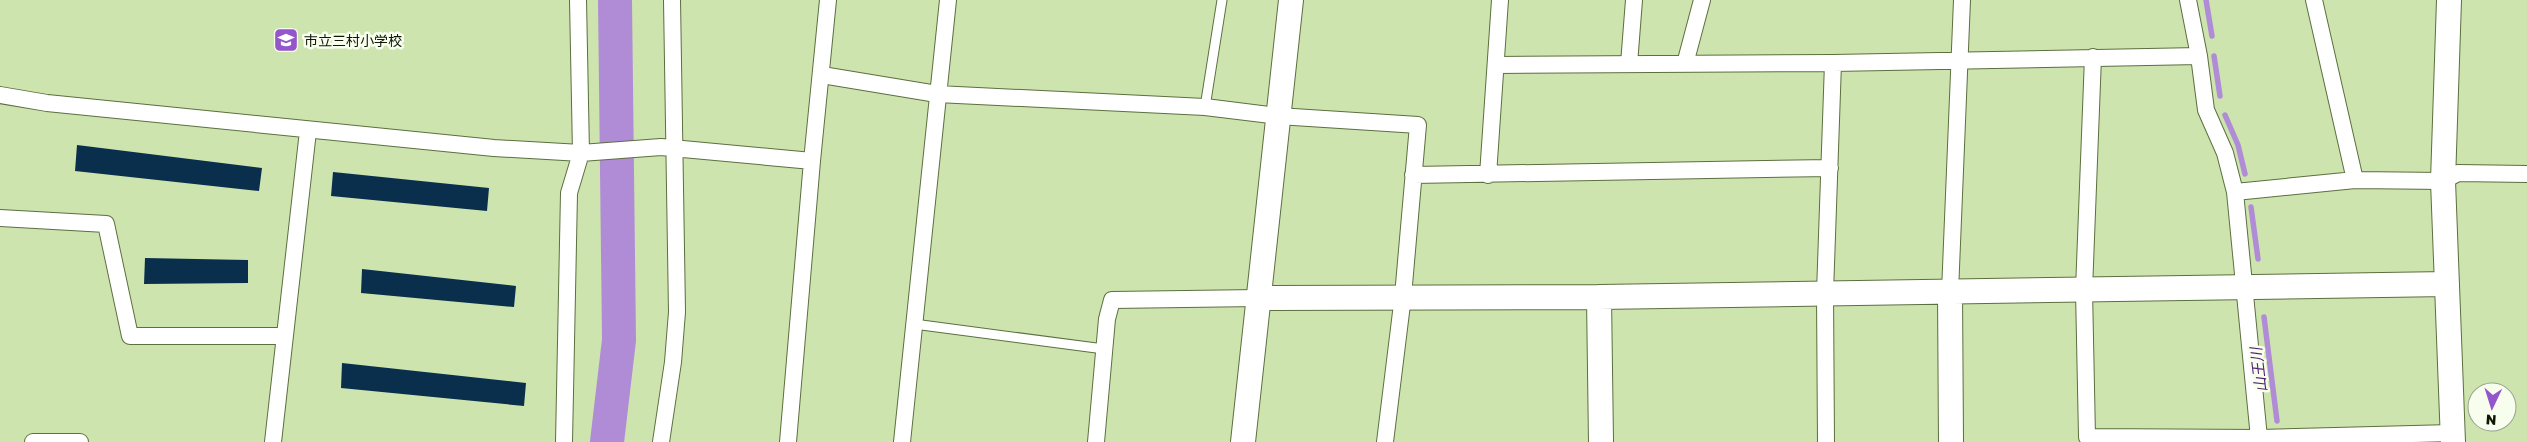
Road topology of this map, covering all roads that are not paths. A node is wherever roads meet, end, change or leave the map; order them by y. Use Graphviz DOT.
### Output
graph roads {
  1 [pos="578,0"];
  2 [pos="672,0"];
  3 [pos="828,0"];
  4 [pos="948,0"];
  5 [pos="1222,0"];
  6 [pos="1291,0"];
  7 [pos="1500,0"];
  8 [pos="1634,0"];
  9 [pos="1702,0"];
  10 [pos="1962,0"];
  11 [pos="2188,0"];
  12 [pos="2314,0"];
  13 [pos="2449,0"];
  14 [pos="2199,56"];
  15 [pos="2093,57"];
  16 [pos="1960,60"];
  17 [pos="1832,63"];
  18 [pos="1629,64"];
  19 [pos="1685,64"];
  20 [pos="1496,65"];
  21 [pos="822,75"];
  22 [pos="937,94"];
  23 [pos="0,95"];
  24 [pos="1205,106"];
  25 [pos="1278,116"];
  26 [pos="308,130"];
  27 [pos="675,148"];
  28 [pos="581,153"];
  29 [pos="812,161"];
  30 [pos="1830,168"];
  31 [pos="2527,174"];
  32 [pos="1413,175"];
  33 [pos="1488,175"];
  34 [pos="2355,180"];
  35 [pos="2443,181"];
  36 [pos="2235,192"];
  37 [pos="0,218"];
  38 [pos="2447,284"];
  39 [pos="2246,286"];
  40 [pos="2084,290"];
  41 [pos="1950,292"];
  42 [pos="1825,293"];
  43 [pos="1403,296"];
  44 [pos="1599,297"];
  45 [pos="1258,298"];
  46 [pos="914,324"];
  47 [pos="285,336"];
  48 [pos="1104,349"];
  49 [pos="2452,437"];
  50 [pos="2263,438"];
  51 [pos="33,442"];
  52 [pos="80,442"];
  53 [pos="273,442"];
  54 [pos="564,442"];
  55 [pos="661,442"];
  56 [pos="788,442"];
  57 [pos="902,442"];
  58 [pos="1096,442"];
  59 [pos="1244,442"];
  60 [pos="1385,442"];
  61 [pos="1601,442"];
  62 [pos="1826,442"];
  63 [pos="1950,442"];
  1 -- 28 [label="street"];
  2 -- 27 [label="street"];
  3 -- 21 [label="street"];
  4 -- 22 [label="street"];
  5 -- 24 [label="lane"];
  6 -- 25 [label="street"];
  7 -- 20 [label="street"];
  8 -- 18 [label="street"];
  9 -- 19 [label="street"];
  10 -- 16 [label="street"];
  11 -- 14 [label="street"];
  12 -- 34 [label="street"];
  13 -- 35 [label="street"];
  14 -- 15 [label="street"];
  14 -- 36 [label="street"];
  15 -- 16 [label="street"];
  15 -- 40 [label="street"];
  16 -- 17 [label="street"];
  16 -- 41 [label="street"];
  17 -- 19 [label="street"];
  17 -- 30 [label="street"];
  18 -- 19 [label="street"];
  18 -- 20 [label="street"];
  20 -- 33 [label="street"];
  21 -- 22 [label="street"];
  21 -- 29 [label="street"];
  22 -- 24 [label="street"];
  22 -- 46 [label="street"];
  23 -- 26 [label="street"];
  24 -- 25 [label="street"];
  25 -- 32 [label="street"];
  25 -- 45 [label="street"];
  26 -- 28 [label="street"];
  26 -- 47 [label="street"];
  27 -- 28 [label="street"];
  27 -- 29 [label="street"];
  27 -- 55 [label="street"];
  28 -- 54 [label="street"];
  29 -- 56 [label="street"];
  30 -- 33 [label="street"];
  30 -- 42 [label="street"];
  31 -- 35 [label="street"];
  32 -- 33 [label="street"];
  32 -- 43 [label="street"];
  34 -- 35 [label="street"];
  34 -- 36 [label="street"];
  35 -- 38 [label="street"];
  36 -- 39 [label="street"];
  37 -- 47 [label="street"];
  38 -- 39 [label="street"];
  38 -- 49 [label="street"];
  39 -- 40 [label="street"];
  39 -- 50 [label="street"];
  40 -- 41 [label="street"];
  40 -- 50 [label="street"];
  41 -- 42 [label="street"];
  41 -- 63 [label="street"];
  42 -- 44 [label="street"];
  42 -- 62 [label="street"];
  43 -- 44 [label="street"];
  43 -- 45 [label="street"];
  43 -- 60 [label="street"];
  44 -- 61 [label="street"];
  45 -- 48 [label="street"];
  45 -- 59 [label="street"];
  46 -- 48 [label="lane"];
  46 -- 57 [label="street"];
  47 -- 53 [label="street"];
  48 -- 58 [label="street"];
  49 -- 50 [label="street"];
  51 -- 52 [label="street"];
}
